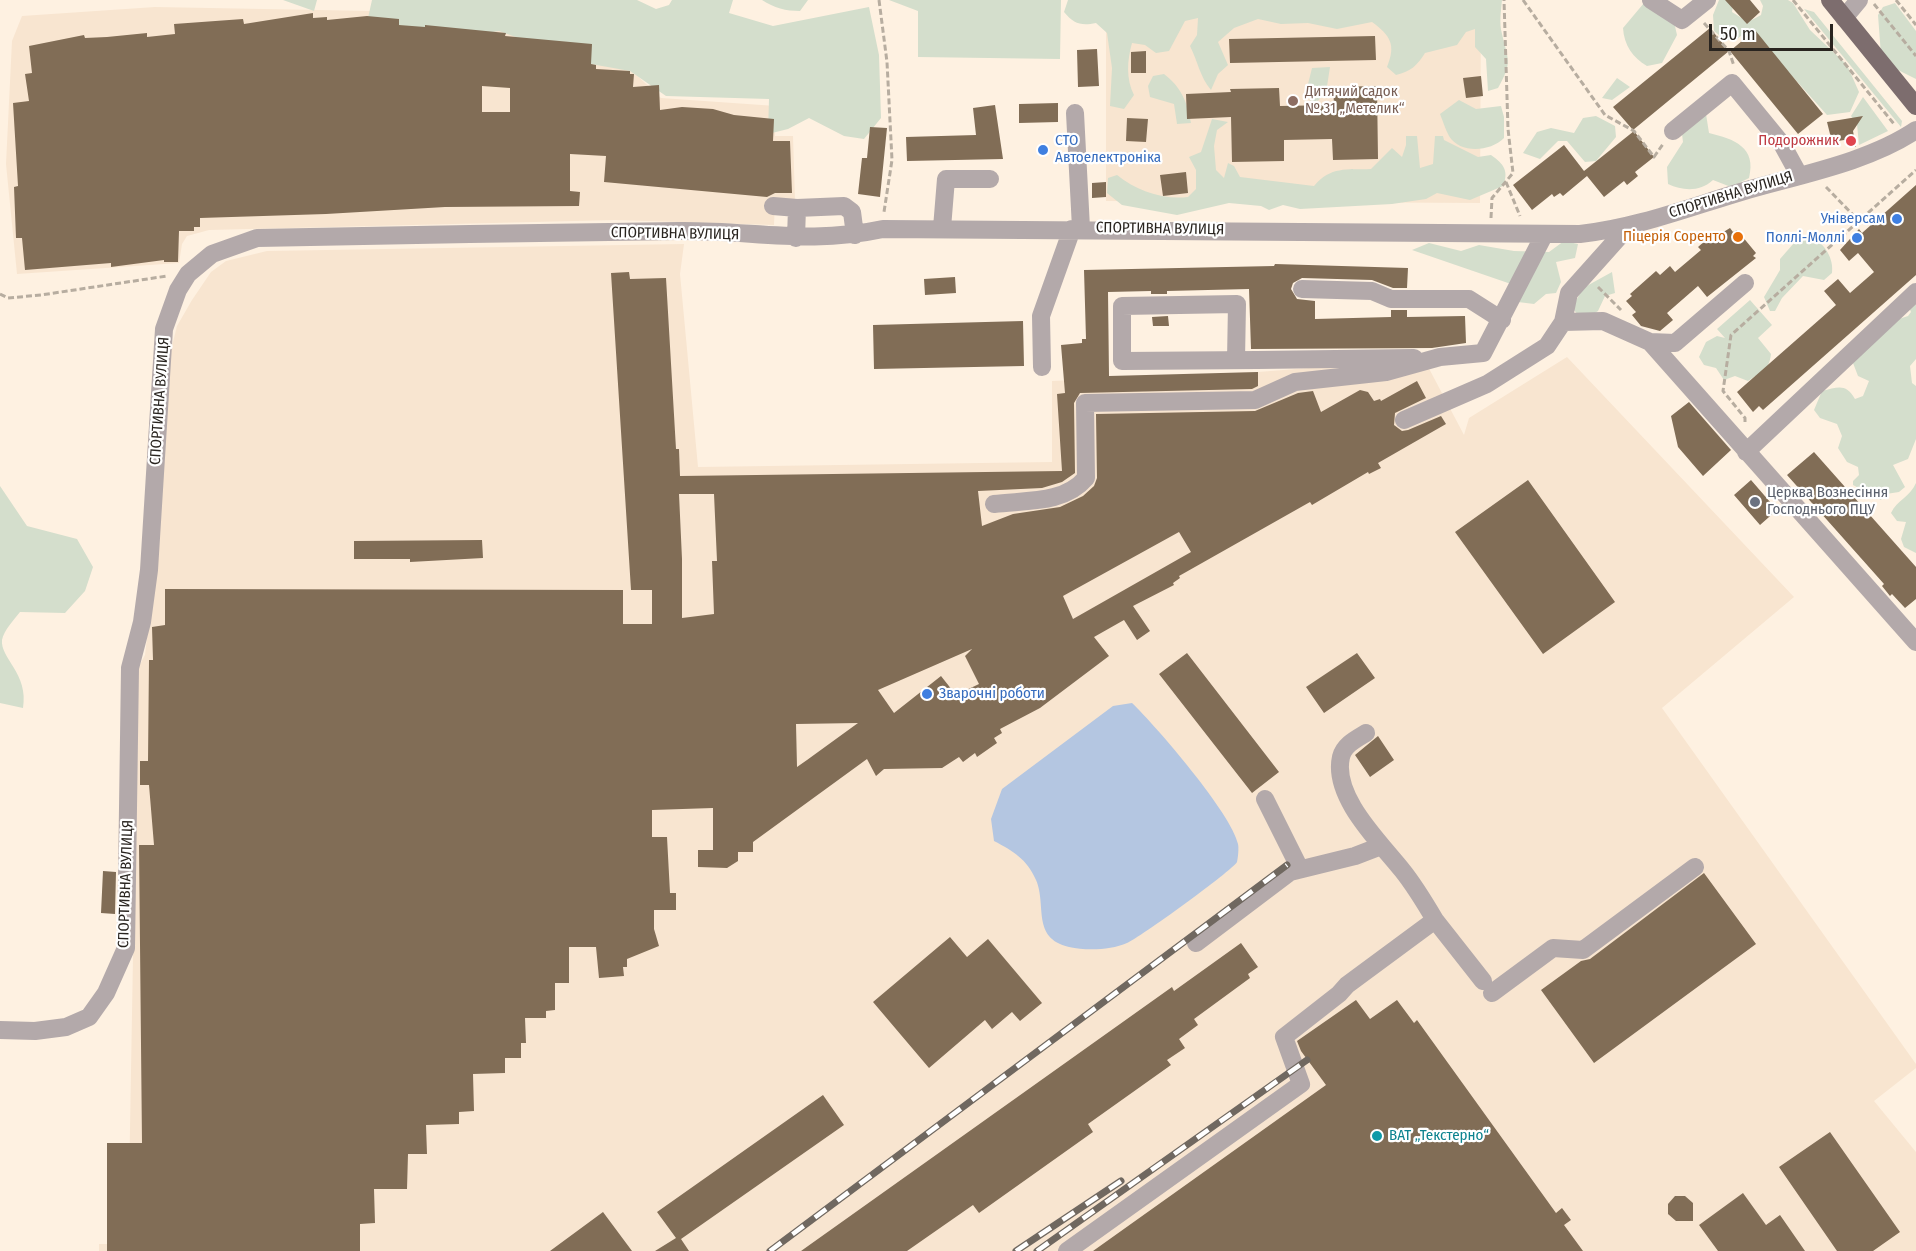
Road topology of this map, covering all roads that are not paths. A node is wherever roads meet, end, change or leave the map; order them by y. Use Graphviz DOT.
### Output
graph roads {
  1 [pos="1651,0"];
  2 [pos="1707,0"];
  3 [pos="1830,0"];
  4 [pos="1859,0"];
  5 [pos="1844,18"];
  6 [pos="1916,106"];
  7 [pos="1075,112"];
  8 [pos="1907,129"];
  9 [pos="1673,131"];
  10 [pos="1799,175"];
  11 [pos="990,179"];
  12 [pos="773,206"];
  13 [pos="797,208"];
  14 [pos="1628,226"];
  15 [pos="942,228"];
  16 [pos="1076,228"];
  17 [pos="855,235"];
  18 [pos="1544,235"];
  19 [pos="796,238"];
  20 [pos="1745,282"];
  21 [pos="1302,289"];
  22 [pos="1916,292"];
  23 [pos="1502,320"];
  24 [pos="1563,322"];
  25 [pos="1650,342"];
  26 [pos="1440,357"];
  27 [pos="1236,360"];
  28 [pos="1042,367"];
  29 [pos="1404,420"];
  30 [pos="1746,452"];
  31 [pos="994,504"];
  32 [pos="1916,642"];
  33 [pos="1366,733"];
  34 [pos="1264,799"];
  35 [pos="1381,846"];
  36 [pos="1695,867"];
  37 [pos="1300,869"];
  38 [pos="1435,920"];
  39 [pos="1196,943"];
  40 [pos="0,1030"];
  41 [pos="1067,1251"];
  1 -- 2 [label="street"];
  3 -- 5 [label="main road"];
  4 -- 5 [label="street"];
  5 -- 6 [label="main road"];
  7 -- 16 [label="street"];
  8 -- 10 [label="street, СПОРТИВНА ВУЛИЦЯ"];
  9 -- 10 [label="street"];
  10 -- 14 [label="street, СПОРТИВНА ВУЛИЦЯ"];
  11 -- 15 [label="street"];
  12 -- 13 [label="street"];
  13 -- 17 [label="street"];
  13 -- 19 [label="street"];
  14 -- 18 [label="street, СПОРТИВНА ВУЛИЦЯ"];
  14 -- 24 [label="street"];
  15 -- 16 [label="street, СПОРТИВНА ВУЛИЦЯ"];
  15 -- 17 [label="street, СПОРТИВНА ВУЛИЦЯ"];
  16 -- 18 [label="street, СПОРТИВНА ВУЛИЦЯ"];
  16 -- 28 [label="street"];
  17 -- 19 [label="street, СПОРТИВНА ВУЛИЦЯ"];
  18 -- 23 [label="street"];
  19 -- 40 [label="street, СПОРТИВНА ВУЛИЦЯ"];
  20 -- 25 [label="street"];
  21 -- 23 [label="street"];
  22 -- 30 [label="street"];
  23 -- 26 [label="street"];
  24 -- 25 [label="street"];
  24 -- 29 [label="street"];
  25 -- 30 [label="street"];
  26 -- 27 [label="street"];
  26 -- 31 [label="street"];
  27 -- 27 [label="street"];
  30 -- 32 [label="street"];
  33 -- 35 [label="street"];
  34 -- 37 [label="street"];
  35 -- 37 [label="street"];
  35 -- 38 [label="street"];
  36 -- 38 [label="street"];
  37 -- 39 [label="street"];
  38 -- 41 [label="street"];
}
